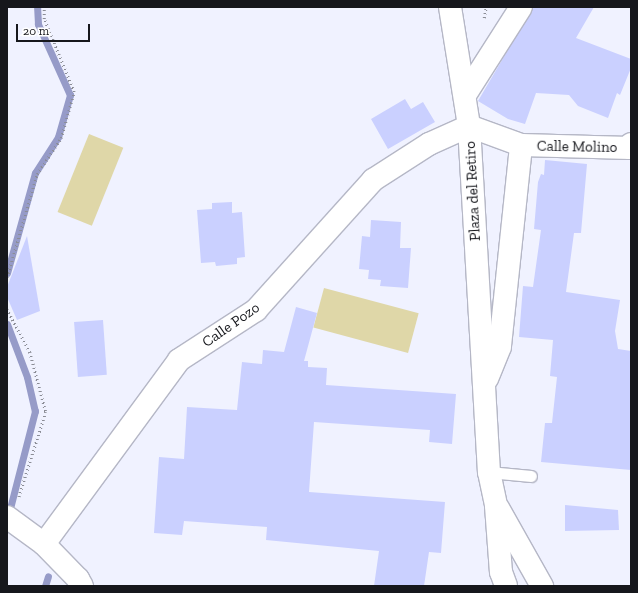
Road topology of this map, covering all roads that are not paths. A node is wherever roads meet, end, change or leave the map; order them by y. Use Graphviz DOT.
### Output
graph roads {
  1 [pos="450,7"];
  2 [pos="521,7"];
  3 [pos="465,95"];
  4 [pos="469,126"];
  5 [pos="631,144"];
  6 [pos="521,145"];
  7 [pos="484,386"];
  8 [pos="489,472"];
  9 [pos="531,476"];
  10 [pos="496,506"];
  11 [pos="10,518"];
  12 [pos="44,544"];
  13 [pos="504,581"];
  14 [pos="82,586"];
  15 [pos="542,586"];
  1 -- 3 [label="street"];
  2 -- 3 [label="street"];
  3 -- 4 [label="street"];
  4 -- 6 [label="street, Plaza del Retiro"];
  4 -- 7 [label="street, Plaza del Retiro"];
  4 -- 12 [label="street, Calle Pozo"];
  5 -- 6 [label="street, Calle Molino"];
  6 -- 7 [label="street, Plaza del Retiro"];
  7 -- 8 [label="street, Plaza del Retiro"];
  8 -- 9 [label="lane"];
  8 -- 10 [label="street, Plaza del Retiro"];
  10 -- 13 [label="street"];
  10 -- 15 [label="street"];
  11 -- 12 [label="street"];
  12 -- 14 [label="street"];
}
